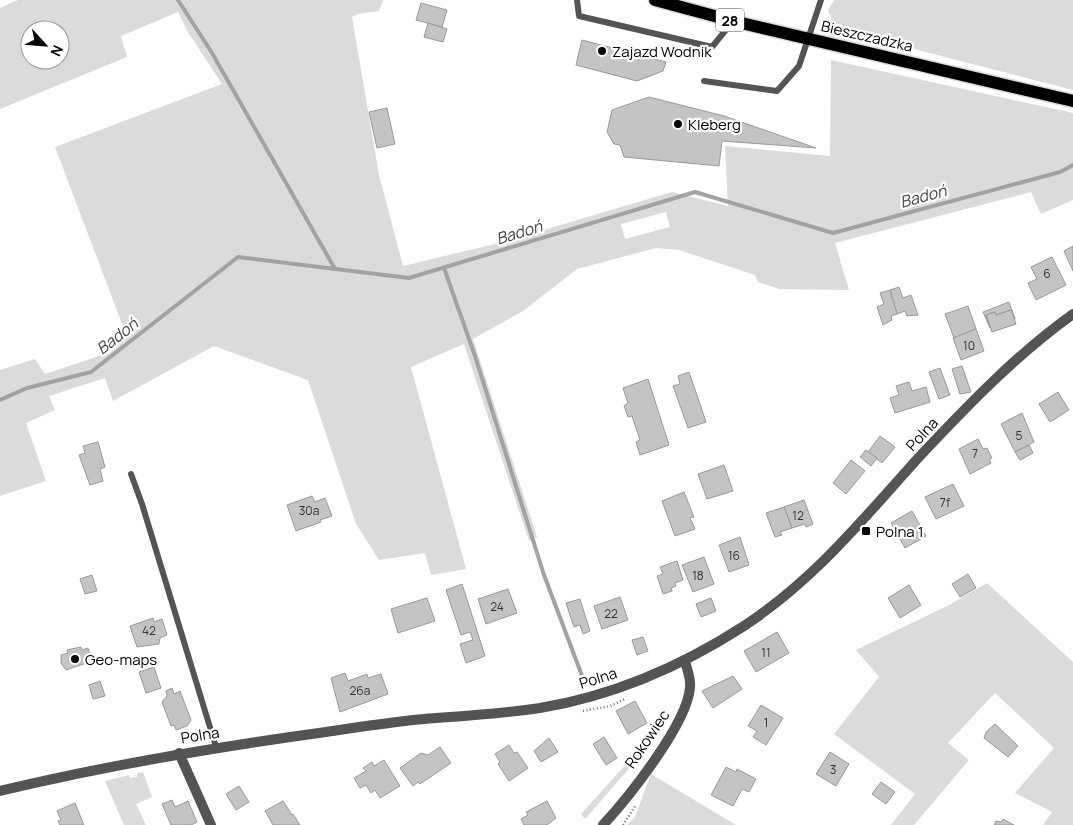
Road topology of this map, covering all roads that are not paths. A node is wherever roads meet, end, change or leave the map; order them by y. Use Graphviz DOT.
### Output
graph roads {
  1 [pos="577,0"];
  2 [pos="655,0"];
  3 [pos="820,0"];
  4 [pos="733,21"];
  5 [pos="807,38"];
  6 [pos="704,81"];
  7 [pos="1073,101"];
  8 [pos="1073,314"];
  9 [pos="131,474"];
  10 [pos="684,661"];
  11 [pos="216,747"];
  12 [pos="179,753"];
  13 [pos="0,791"];
  14 [pos="211,825"];
  15 [pos="603,825"];
  1 -- 4 [label="lane"];
  2 -- 4 [label="main road, Bieszczadzka / 28"];
  3 -- 5 [label="lane"];
  4 -- 5 [label="main road, Bieszczadzka / 28"];
  5 -- 6 [label="lane"];
  5 -- 7 [label="main road, Bieszczadzka / 28"];
  8 -- 10 [label="street, Polna"];
  9 -- 11 [label="lane"];
  10 -- 11 [label="street, Polna"];
  10 -- 15 [label="street, Rokowiec"];
  11 -- 12 [label="street, Polna"];
  12 -- 13 [label="street, Polna"];
  12 -- 14 [label="street"];
}
